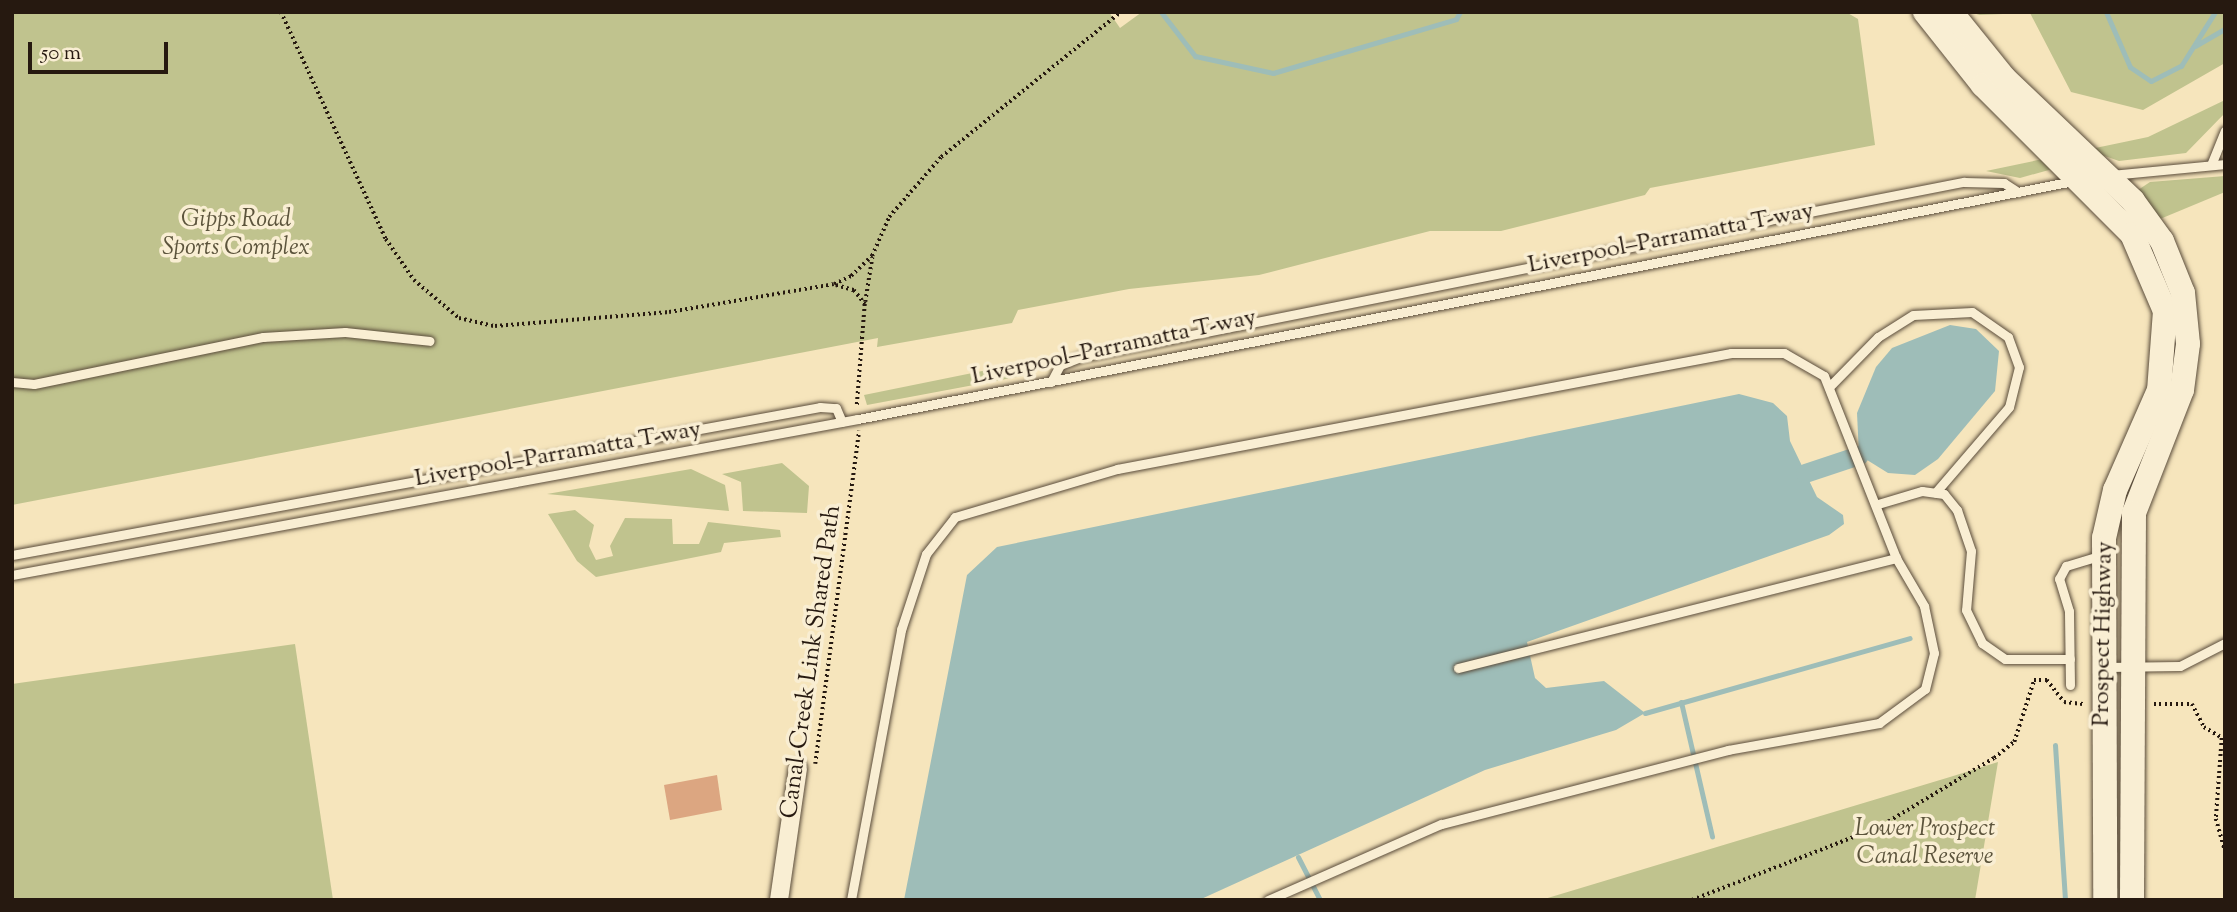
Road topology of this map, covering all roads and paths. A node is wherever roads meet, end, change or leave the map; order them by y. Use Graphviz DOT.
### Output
graph roads {
  1 [pos="281,12"];
  2 [pos="1121,12"];
  3 [pos="1925,12"];
  4 [pos="1954,30"];
  5 [pos="2225,131"];
  6 [pos="2225,164"];
  7 [pos="2211,165"];
  8 [pos="2084,169"];
  9 [pos="2018,192"];
  10 [pos="872,256"];
  11 [pos="834,284"];
  12 [pos="865,304"];
  13 [pos="430,341"];
  14 [pos="12,382"];
  15 [pos="1051,382"];
  16 [pos="1829,387"];
  17 [pos="858,409"];
  18 [pos="842,422"];
  19 [pos="859,430"];
  20 [pos="1935,493"];
  21 [pos="1878,504"];
  22 [pos="12,555"];
  23 [pos="2103,555"];
  24 [pos="1896,558"];
  25 [pos="12,575"];
  26 [pos="2225,643"];
  27 [pos="2070,659"];
  28 [pos="2102,667"];
  29 [pos="2133,667"];
  30 [pos="1458,668"];
  31 [pos="2070,685"];
  32 [pos="2085,691"];
  33 [pos="2159,704"];
  34 [pos="806,771"];
  35 [pos="2225,850"];
  36 [pos="779,900"];
  37 [pos="850,900"];
  38 [pos="1268,900"];
  39 [pos="1692,900"];
  40 [pos="2105,900"];
  41 [pos="2132,900"];
  1 -- 11 [label="path"];
  2 -- 10 [label="path"];
  3 -- 4 [label="main road"];
  4 -- 8 [label="main road"];
  4 -- 8 [label="main road"];
  5 -- 7 [label="lane"];
  6 -- 7 [label="lane, Liverpool–Parramatta T-way"];
  7 -- 8 [label="lane, Liverpool–Parramatta T-way"];
  8 -- 9 [label="lane, Liverpool–Parramatta T-way"];
  8 -- 23 [label="main road, Prospect Highway"];
  8 -- 29 [label="main road, Prospect Highway"];
  9 -- 15 [label="lane, Liverpool–Parramatta T-way"];
  9 -- 15 [label="lane"];
  10 -- 11 [label="path"];
  10 -- 12 [label="path"];
  11 -- 12 [label="path"];
  12 -- 17 [label="path"];
  13 -- 14 [label="lane"];
  15 -- 18 [label="lane, Liverpool–Parramatta T-way"];
  16 -- 20 [label="lane"];
  16 -- 21 [label="lane"];
  16 -- 37 [label="lane"];
  18 -- 22 [label="lane"];
  18 -- 25 [label="lane, Liverpool–Parramatta T-way"];
  19 -- 34 [label="path, Canal-Creek Link Shared Path"];
  20 -- 21 [label="lane"];
  20 -- 27 [label="lane"];
  21 -- 24 [label="lane"];
  23 -- 27 [label="lane"];
  23 -- 28 [label="main road, Prospect Highway"];
  24 -- 30 [label="lane"];
  24 -- 38 [label="lane"];
  26 -- 29 [label="lane"];
  27 -- 31 [label="lane"];
  28 -- 29 [label="lane"];
  28 -- 40 [label="main road, Prospect Highway"];
  29 -- 41 [label="main road, Prospect Highway"];
  32 -- 39 [label="path"];
  33 -- 35 [label="path"];
  34 -- 36 [label="street"];
}
